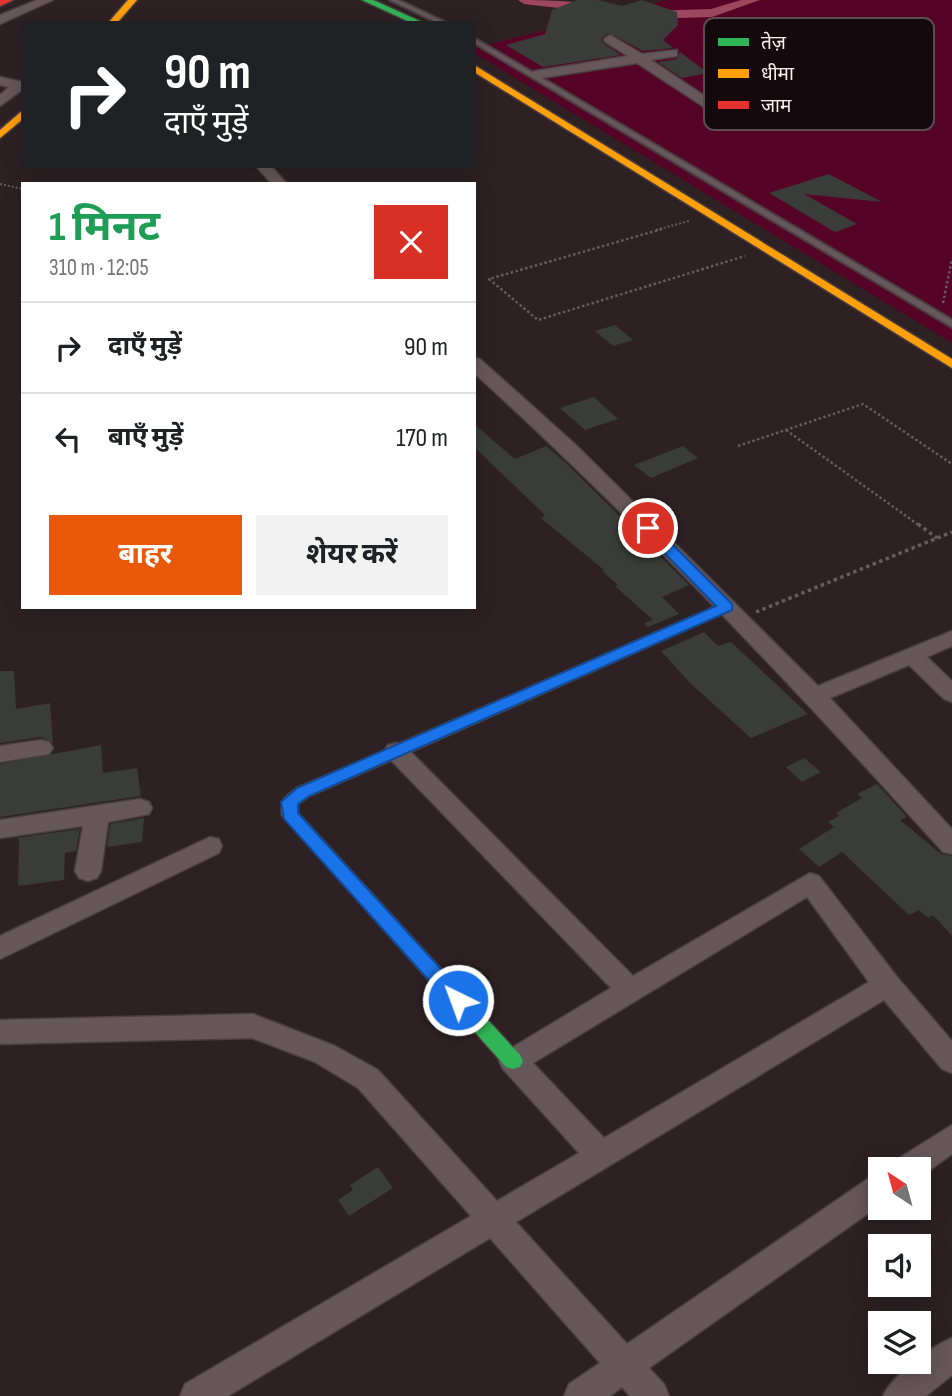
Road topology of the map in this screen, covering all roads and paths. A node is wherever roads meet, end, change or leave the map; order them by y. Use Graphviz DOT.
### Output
graph roads {
  1 [pos="9,0"];
  2 [pos="47,0"];
  3 [pos="152,0"];
  4 [pos="345,0"];
  5 [pos="366,0"];
  6 [pos="393,0"];
  7 [pos="129,1"];
  8 [pos="0,3"];
  9 [pos="0,20"];
  10 [pos="114,21"];
  11 [pos="133,21"];
  12 [pos="393,21"];
  13 [pos="415,21"];
  14 [pos="440,21"];
  15 [pos="610,39"];
  16 [pos="476,41"];
  17 [pos="672,53"];
  18 [pos="476,54"];
  19 [pos="640,59"];
  20 [pos="476,69"];
  21 [pos="535,75"];
  22 [pos="0,81"];
  23 [pos="21,85"];
  24 [pos="704,101"];
  25 [pos="0,102"];
  26 [pos="21,116"];
  27 [pos="21,135"];
  28 [pos="4,142"];
  29 [pos="265,168"];
  30 [pos="278,182"];
  31 [pos="0,184"];
  32 [pos="21,189"];
  33 [pos="711,214"];
  34 [pos="768,249"];
  35 [pos="952,259"];
  36 [pos="940,317"];
  37 [pos="952,324"];
  38 [pos="952,343"];
  39 [pos="952,364"];
  40 [pos="476,365"];
  41 [pos="786,430"];
  42 [pos="738,446"];
  43 [pos="952,464"];
  44 [pos="952,532"];
  45 [pos="937,538"];
  46 [pos="733,613"];
  47 [pos="952,638"];
  48 [pos="912,655"];
  49 [pos="952,694"];
  50 [pos="815,696"];
  51 [pos="41,748"];
  52 [pos="396,751"];
  53 [pos="0,754"];
  54 [pos="141,807"];
  55 [pos="97,814"];
  56 [pos="0,829"];
  57 [pos="0,838"];
  58 [pos="952,845"];
  59 [pos="210,846"];
  60 [pos="88,871"];
  61 [pos="0,948"];
  62 [pos="887,985"];
  63 [pos="631,991"];
  64 [pos="0,1032"];
  65 [pos="952,1061"];
  66 [pos="513,1062"];
  67 [pos="952,1138"];
  68 [pos="601,1156"];
  69 [pos="925,1157"];
  70 [pos="868,1196"];
  71 [pos="493,1219"];
  72 [pos="952,1354"];
  73 [pos="625,1366"];
  74 [pos="197,1396"];
  75 [pos="581,1396"];
  76 [pos="652,1396"];
  77 [pos="900,1396"];
  1 -- 8 [label="main road"];
  2 -- 9 [label="street"];
  3 -- 11 [label="main road"];
  4 -- 12 [label="main road"];
  5 -- 13 [label="main road"];
  6 -- 14 [label="lane"];
  7 -- 10 [label="main road"];
  15 -- 19 [label="street"];
  16 -- 21 [label="lane"];
  17 -- 19 [label="street"];
  18 -- 38 [label="main road"];
  19 -- 21 [label="street"];
  19 -- 24 [label="street"];
  20 -- 33 [label="main road"];
  21 -- 36 [label="lane"];
  22 -- 23 [label="street"];
  23 -- 25 [label="street"];
  26 -- 28 [label="main road"];
  27 -- 28 [label="main road"];
  29 -- 30 [label="street"];
  31 -- 32 [label="path"];
  33 -- 34 [label="main road"];
  33 -- 34 [label="path"];
  34 -- 39 [label="main road"];
  35 -- 36 [label="path"];
  36 -- 37 [label="lane"];
  40 -- 46 [label="street"];
  41 -- 42 [label="path"];
  41 -- 43 [label="path"];
  41 -- 45 [label="path"];
  44 -- 45 [label="path"];
  45 -- 46 [label="path"];
  46 -- 50 [label="street"];
  46 -- 52 [label="main road"];
  47 -- 48 [label="street"];
  48 -- 49 [label="street"];
  48 -- 50 [label="street"];
  50 -- 58 [label="street"];
  51 -- 53 [label="street"];
  52 -- 63 [label="street"];
  52 -- 66 [label="main road"];
  54 -- 55 [label="street"];
  55 -- 56 [label="street"];
  55 -- 60 [label="street"];
  56 -- 57 [label="street"];
  59 -- 61 [label="street"];
  62 -- 63 [label="street"];
  62 -- 65 [label="street"];
  62 -- 68 [label="street"];
  63 -- 66 [label="street"];
  64 -- 71 [label="street"];
  66 -- 68 [label="street"];
  67 -- 69 [label="street"];
  68 -- 71 [label="street"];
  70 -- 73 [label="street"];
  71 -- 73 [label="street"];
  71 -- 74 [label="street"];
  72 -- 77 [label="street"];
  73 -- 75 [label="street"];
  73 -- 76 [label="street"];
}
